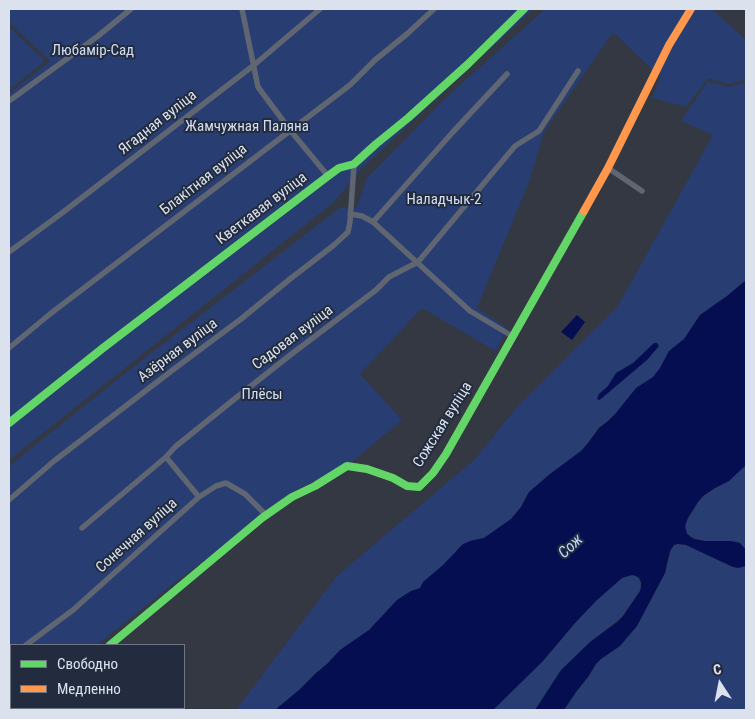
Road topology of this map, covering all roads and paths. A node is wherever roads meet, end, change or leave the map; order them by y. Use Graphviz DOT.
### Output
graph roads {
  1 [pos="132,9"];
  2 [pos="242,9"];
  3 [pos="320,9"];
  4 [pos="434,9"];
  5 [pos="524,9"];
  6 [pos="691,9"];
  7 [pos="254,65"];
  8 [pos="578,71"];
  9 [pos="507,74"];
  10 [pos="9,101"];
  11 [pos="290,130"];
  12 [pos="354,164"];
  13 [pos="608,168"];
  14 [pos="328,176"];
  15 [pos="642,191"];
  16 [pos="350,214"];
  17 [pos="373,222"];
  18 [pos="9,252"];
  19 [pos="418,262"];
  20 [pos="512,336"];
  21 [pos="9,348"];
  22 [pos="9,424"];
  23 [pos="166,456"];
  24 [pos="199,497"];
  25 [pos="9,500"];
  26 [pos="266,515"];
  27 [pos="82,528"];
  28 [pos="27,644"];
  29 [pos="111,644"];
  1 -- 10 [label="street"];
  2 -- 7 [label="street"];
  3 -- 7 [label="street, Ягадная вуліца"];
  4 -- 11 [label="street, Блакітная вуліца"];
  5 -- 12 [label="street, Кветкавая вуліца"];
  6 -- 13 [label="street, Сожская вуліца"];
  7 -- 11 [label="street"];
  7 -- 18 [label="street, Ягадная вуліца"];
  8 -- 19 [label="street"];
  9 -- 17 [label="street"];
  11 -- 14 [label="street"];
  11 -- 21 [label="street, Блакітная вуліца"];
  12 -- 14 [label="street, Кветкавая вуліца"];
  12 -- 16 [label="street, Азёрная вуліца"];
  13 -- 15 [label="street"];
  13 -- 20 [label="street, Сожская вуліца"];
  14 -- 22 [label="street, Кветкавая вуліца"];
  16 -- 17 [label="street"];
  16 -- 25 [label="street, Азёрная вуліца"];
  17 -- 19 [label="street"];
  19 -- 20 [label="street"];
  19 -- 23 [label="street, Садовая вуліца"];
  20 -- 26 [label="street, Сожская вуліца"];
  23 -- 24 [label="street"];
  23 -- 27 [label="street, Садовая вуліца"];
  24 -- 26 [label="street, Сонечная вуліца"];
  24 -- 28 [label="street, Сонечная вуліца"];
  26 -- 29 [label="street, Сожская вуліца"];
}
